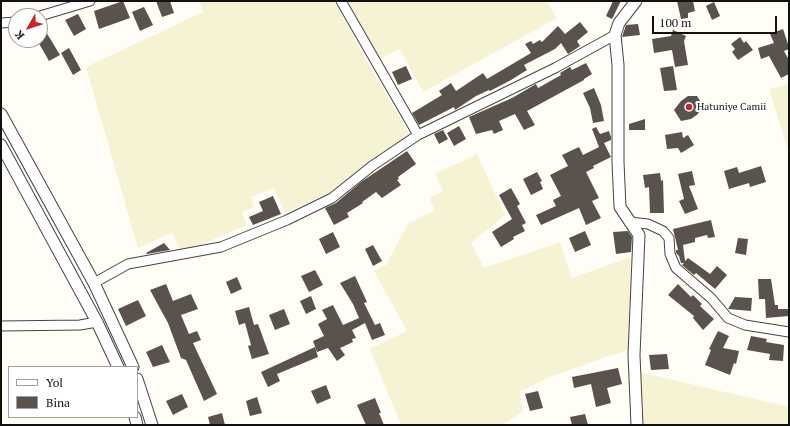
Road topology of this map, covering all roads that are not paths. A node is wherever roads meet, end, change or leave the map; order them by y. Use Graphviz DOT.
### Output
graph roads {
  1 [pos="90,1"];
  2 [pos="341,1"];
  3 [pos="636,1"];
  4 [pos="48,14"];
  5 [pos="615,35"];
  6 [pos="1,114"];
  7 [pos="418,135"];
  8 [pos="1,145"];
  9 [pos="629,222"];
  10 [pos="94,283"];
  11 [pos="97,322"];
  12 [pos="1,326"];
  13 [pos="789,332"];
  14 [pos="118,366"];
  15 [pos="133,366"];
  16 [pos="138,382"];
  17 [pos="152,425"];
  18 [pos="637,425"];
  1 -- 4 [label="street"];
  2 -- 7 [label="street"];
  3 -- 5 [label="street"];
  5 -- 7 [label="street"];
  5 -- 9 [label="street"];
  6 -- 10 [label="street"];
  7 -- 10 [label="street"];
  8 -- 11 [label="street"];
  9 -- 13 [label="street"];
  9 -- 18 [label="street"];
  10 -- 15 [label="street"];
  11 -- 12 [label="street"];
  11 -- 14 [label="street"];
  16 -- 17 [label="street"];
}
